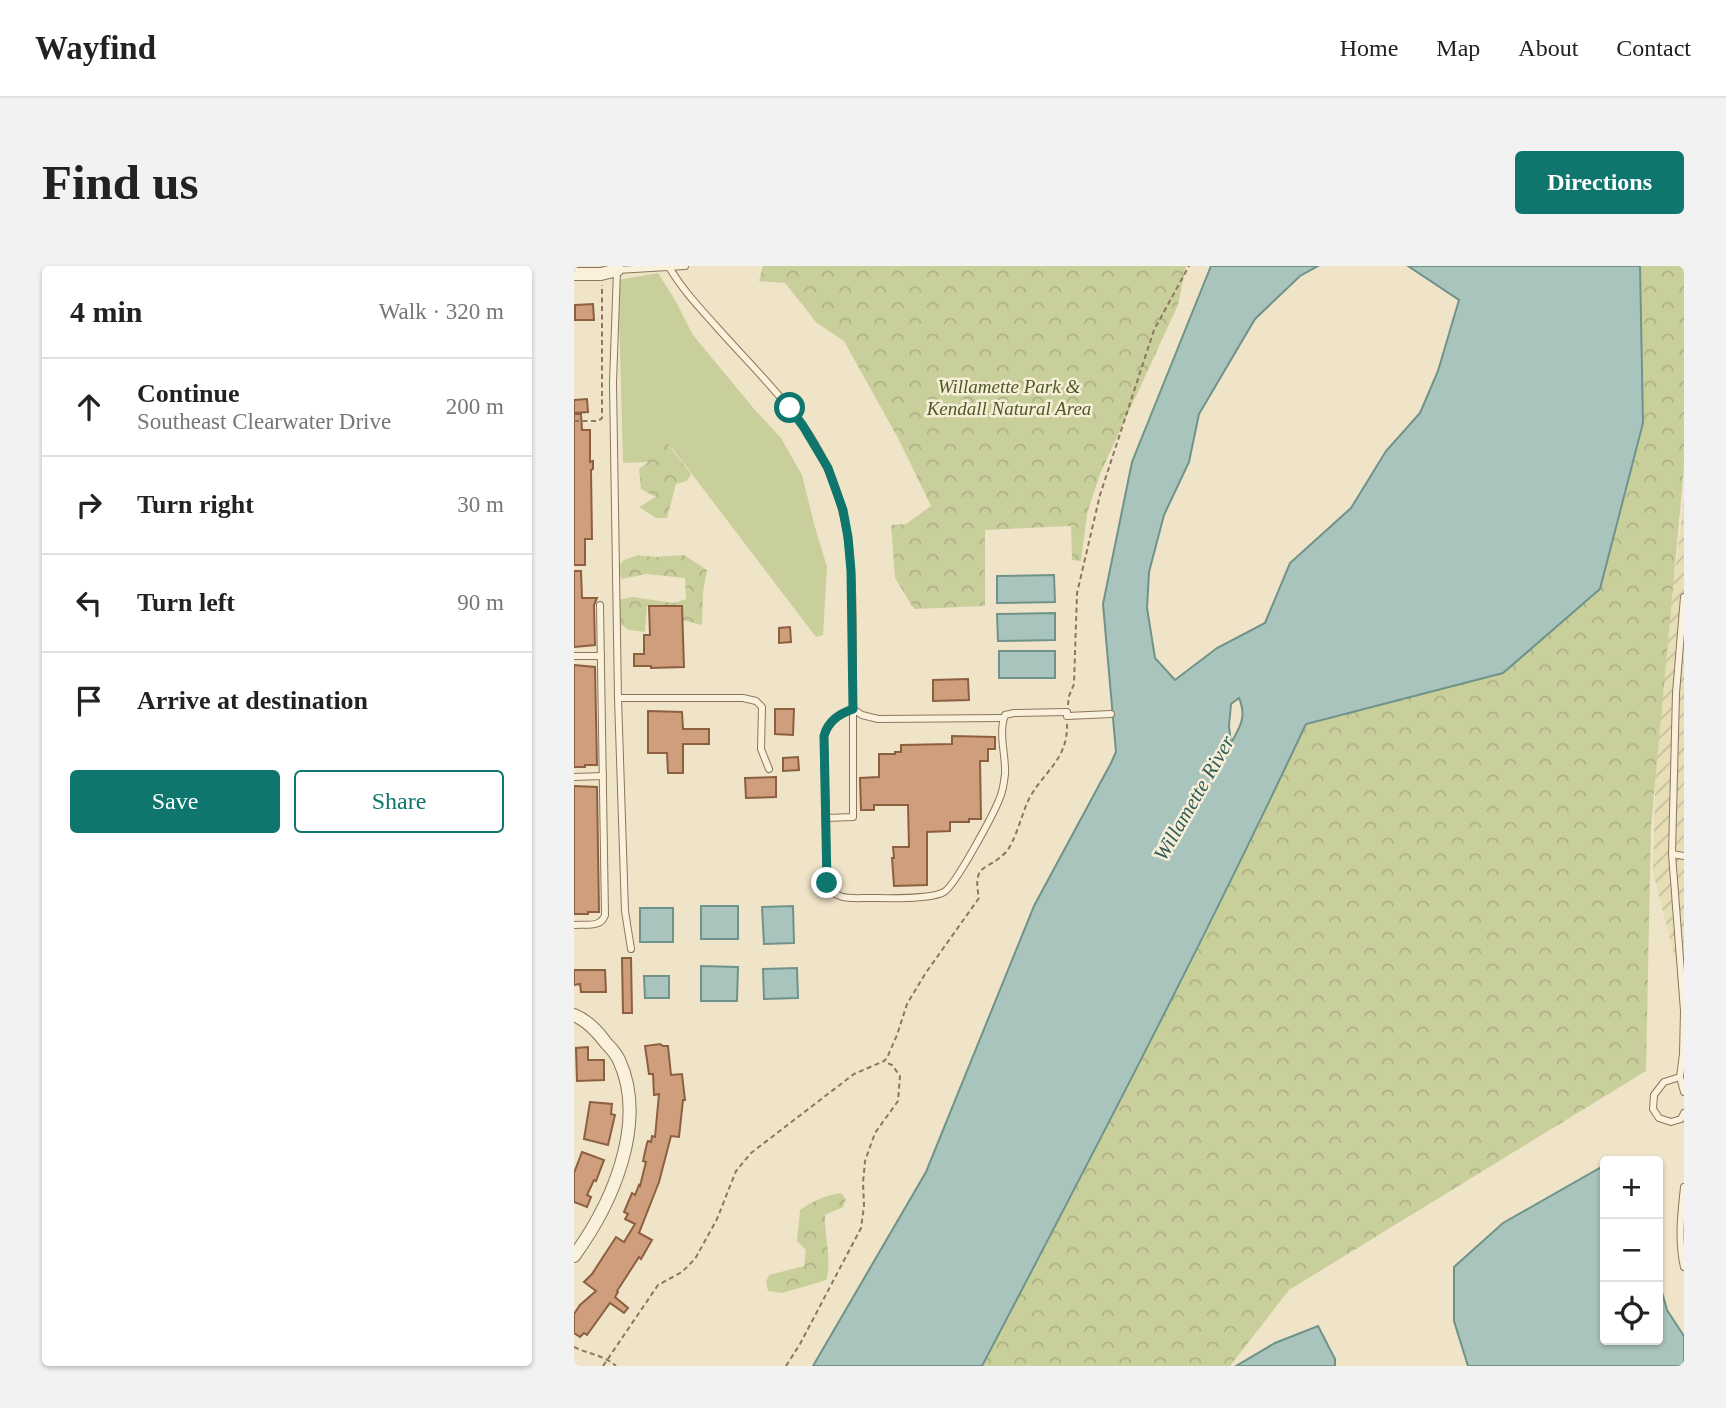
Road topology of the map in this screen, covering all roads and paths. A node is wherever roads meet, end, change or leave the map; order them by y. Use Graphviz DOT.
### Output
graph roads {
  1 [pos="685,266"];
  2 [pos="1189,266"];
  3 [pos="669,267"];
  4 [pos="617,268"];
  5 [pos="574,274"];
  6 [pos="601,274"];
  7 [pos="574,421"];
  8 [pos="1684,597"];
  9 [pos="600,604"];
  10 [pos="1683,619"];
  11 [pos="574,656"];
  12 [pos="601,656"];
  13 [pos="1680,678"];
  14 [pos="618,698"];
  15 [pos="853,709"];
  16 [pos="1067,714"];
  17 [pos="1111,714"];
  18 [pos="1003,718"];
  19 [pos="769,769"];
  20 [pos="603,776"];
  21 [pos="574,777"];
  22 [pos="1673,777"];
  23 [pos="1684,780"];
  24 [pos="826,817"];
  25 [pos="1672,854"];
  26 [pos="1684,856"];
  27 [pos="574,925"];
  28 [pos="631,949"];
  29 [pos="574,1015"];
  30 [pos="1684,1054"];
  31 [pos="884,1061"];
  32 [pos="1680,1077"];
  33 [pos="1684,1092"];
  34 [pos="1684,1113"];
  35 [pos="1684,1187"];
  36 [pos="574,1256"];
  37 [pos="1684,1266"];
  38 [pos="574,1347"];
  39 [pos="607,1358"];
  40 [pos="603,1366"];
  41 [pos="616,1366"];
  42 [pos="786,1366"];
  1 -- 3 [label="lane"];
  2 -- 16 [label="path"];
  3 -- 4 [label="lane"];
  3 -- 15 [label="lane"];
  4 -- 6 [label="street"];
  4 -- 14 [label="lane"];
  5 -- 6 [label="street"];
  6 -- 7 [label="path"];
  8 -- 10 [label="lane"];
  9 -- 12 [label="lane"];
  10 -- 13 [label="lane"];
  11 -- 12 [label="lane"];
  12 -- 20 [label="lane"];
  13 -- 22 [label="lane"];
  14 -- 19 [label="lane"];
  14 -- 28 [label="lane"];
  15 -- 18 [label="lane"];
  15 -- 24 [label="lane"];
  15 -- 24 [label="lane"];
  16 -- 17 [label="lane"];
  16 -- 18 [label="lane"];
  16 -- 31 [label="path"];
  18 -- 24 [label="lane"];
  20 -- 21 [label="lane"];
  20 -- 27 [label="lane"];
  22 -- 23 [label="lane"];
  22 -- 25 [label="lane"];
  25 -- 26 [label="lane"];
  25 -- 30 [label="lane"];
  29 -- 36 [label="street"];
  30 -- 32 [label="lane"];
  31 -- 39 [label="path"];
  31 -- 42 [label="path"];
  32 -- 33 [label="lane"];
  32 -- 34 [label="lane"];
  35 -- 37 [label="lane"];
  38 -- 39 [label="path"];
  39 -- 40 [label="path"];
  39 -- 41 [label="path"];
}
